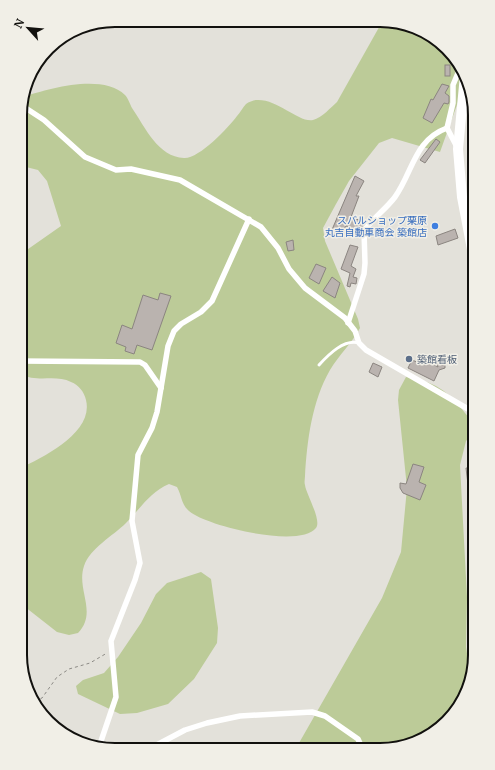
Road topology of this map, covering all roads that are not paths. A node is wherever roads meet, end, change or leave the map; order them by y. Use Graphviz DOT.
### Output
graph roads {
  1 [pos="458,74"];
  2 [pos="464,88"];
  3 [pos="28,109"];
  4 [pos="447,128"];
  5 [pos="458,149"];
  6 [pos="249,219"];
  7 [pos="468,228"];
  8 [pos="348,323"];
  9 [pos="359,343"];
  10 [pos="27,361"];
  11 [pos="319,365"];
  12 [pos="161,388"];
  13 [pos="468,409"];
  14 [pos="101,741"];
  15 [pos="161,743"];
  16 [pos="360,743"];
  1 -- 4 [label="street"];
  2 -- 5 [label="highway"];
  3 -- 6 [label="street"];
  4 -- 5 [label="street"];
  4 -- 8 [label="street"];
  5 -- 7 [label="highway"];
  6 -- 8 [label="street"];
  6 -- 12 [label="street"];
  8 -- 9 [label="street"];
  9 -- 11 [label="lane"];
  9 -- 13 [label="street"];
  10 -- 12 [label="street"];
  12 -- 14 [label="street"];
  15 -- 16 [label="street"];
}
